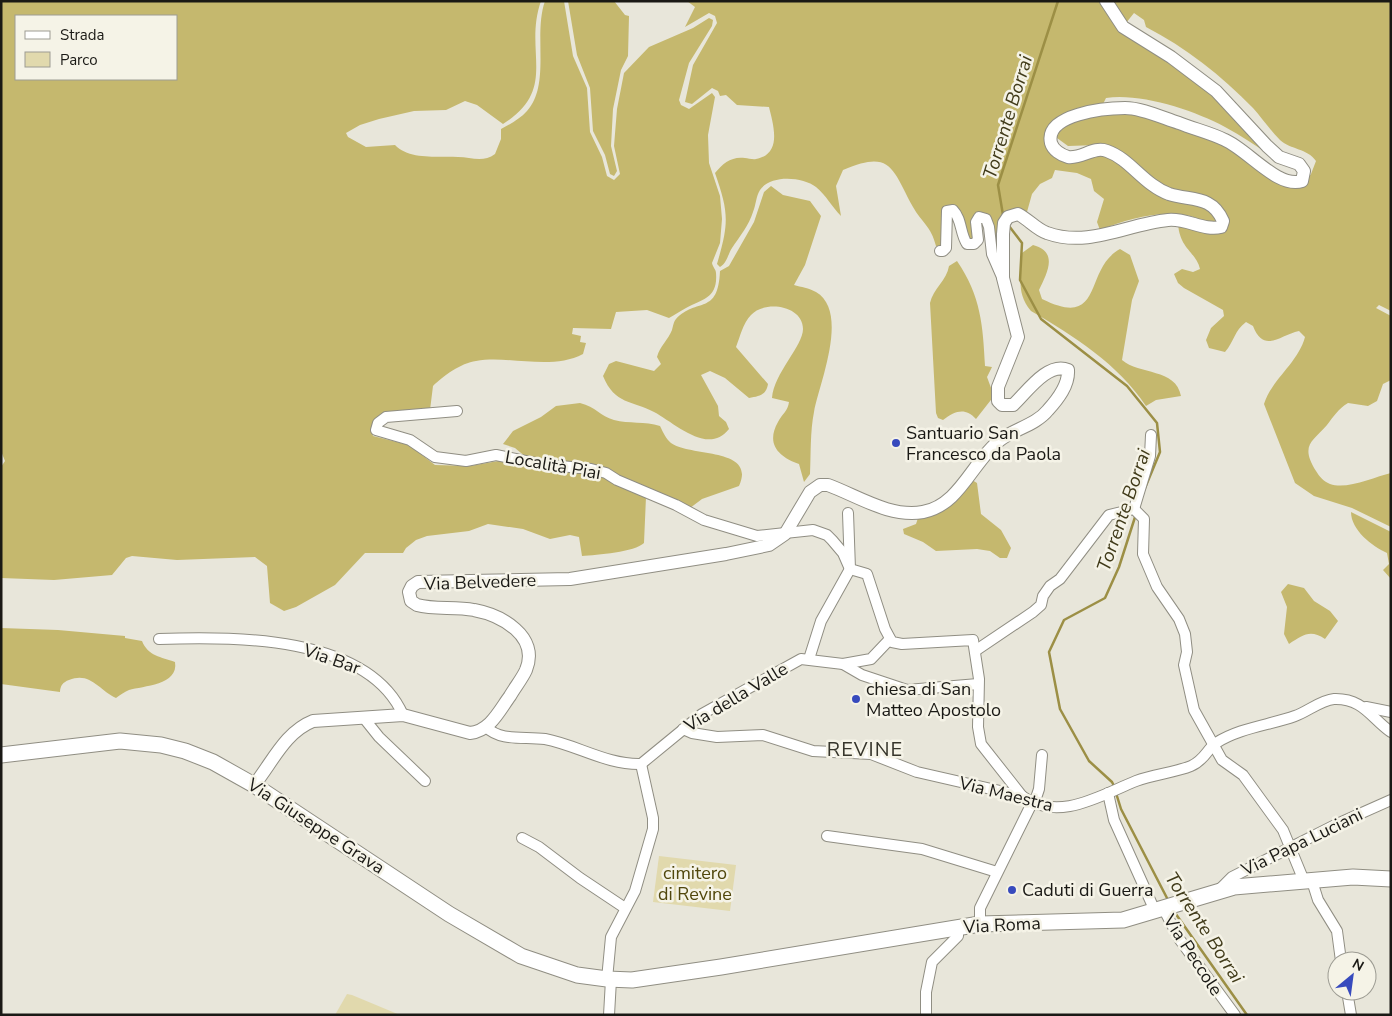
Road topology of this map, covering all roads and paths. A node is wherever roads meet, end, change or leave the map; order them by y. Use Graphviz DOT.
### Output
graph roads {
  1 [pos="1106,1"];
  2 [pos="940,250"];
  3 [pos="1003,278"];
  4 [pos="457,411"];
  5 [pos="1151,435"];
  6 [pos="1136,511"];
  7 [pos="848,512"];
  8 [pos="784,534"];
  9 [pos="850,569"];
  10 [pos="890,639"];
  11 [pos="159,640"];
  12 [pos="975,651"];
  13 [pos="809,659"];
  14 [pos="843,664"];
  15 [pos="978,684"];
  16 [pos="1365,707"];
  17 [pos="1391,712"];
  18 [pos="403,715"];
  19 [pos="362,717"];
  20 [pos="486,728"];
  21 [pos="683,729"];
  22 [pos="1391,732"];
  23 [pos="1214,745"];
  24 [pos="1,755"];
  25 [pos="1042,755"];
  26 [pos="641,764"];
  27 [pos="425,781"];
  28 [pos="254,785"];
  29 [pos="1110,792"];
  30 [pos="1022,796"];
  31 [pos="1391,800"];
  32 [pos="1033,803"];
  33 [pos="827,836"];
  34 [pos="522,838"];
  35 [pos="1291,848"];
  36 [pos="997,872"];
  37 [pos="1391,879"];
  38 [pos="1308,881"];
  39 [pos="1218,891"];
  40 [pos="625,908"];
  41 [pos="1161,908"];
  42 [pos="980,924"];
  43 [pos="958,927"];
  44 [pos="1340,951"];
  45 [pos="609,979"];
  46 [pos="1349,1001"];
  47 [pos="1224,1002"];
  48 [pos="609,1015"];
  49 [pos="926,1015"];
  50 [pos="1223,1015"];
  51 [pos="1235,1015"];
  52 [pos="1351,1015"];
  1 -- 3 [label="street"];
  2 -- 3 [label="street"];
  3 -- 8 [label="street"];
  4 -- 8 [label="street, Località Piai"];
  5 -- 6 [label="street"];
  6 -- 12 [label="street"];
  6 -- 23 [label="street"];
  7 -- 9 [label="street"];
  8 -- 9 [label="street"];
  8 -- 20 [label="street, Via Belvedere"];
  9 -- 10 [label="street"];
  9 -- 13 [label="street, Via della Valle"];
  10 -- 12 [label="street"];
  10 -- 14 [label="street"];
  11 -- 18 [label="street, Via Bar"];
  12 -- 15 [label="street"];
  13 -- 14 [label="street"];
  13 -- 21 [label="street, Via della Valle"];
  14 -- 15 [label="street"];
  15 -- 30 [label="street"];
  16 -- 17 [label="street"];
  16 -- 22 [label="street, Via Maestra"];
  16 -- 23 [label="street, Via Maestra"];
  18 -- 19 [label="street"];
  18 -- 20 [label="street"];
  19 -- 27 [label="street"];
  19 -- 28 [label="street"];
  20 -- 26 [label="street"];
  21 -- 26 [label="street, Via della Valle"];
  21 -- 30 [label="street, Via Maestra"];
  23 -- 29 [label="street, Via Maestra"];
  23 -- 35 [label="street"];
  24 -- 28 [label="main road, Via Giuseppe Grava"];
  25 -- 32 [label="street"];
  26 -- 40 [label="street"];
  28 -- 45 [label="main road, Via Giuseppe Grava"];
  29 -- 32 [label="street, Via Maestra"];
  29 -- 41 [label="street, Via Peccole"];
  30 -- 32 [label="street, Via Maestra"];
  31 -- 35 [label="street, Via Papa Luciani"];
  32 -- 36 [label="street"];
  33 -- 36 [label="street"];
  34 -- 40 [label="street"];
  35 -- 38 [label="street"];
  35 -- 39 [label="street, Via Papa Luciani"];
  36 -- 42 [label="street"];
  37 -- 38 [label="main road, Via Roma"];
  38 -- 39 [label="main road, Via Roma"];
  38 -- 44 [label="street"];
  39 -- 41 [label="main road, Via Roma"];
  40 -- 45 [label="street"];
  41 -- 42 [label="main road, Via Roma"];
  41 -- 47 [label="street, Via Peccole"];
  42 -- 43 [label="main road, Via Roma"];
  43 -- 45 [label="main road, Via Roma"];
  43 -- 49 [label="street"];
  45 -- 48 [label="street"];
  46 -- 52 [label="street"];
  47 -- 50 [label="street, Via Peccole"];
  47 -- 51 [label="street, Via Peccole"];
}
